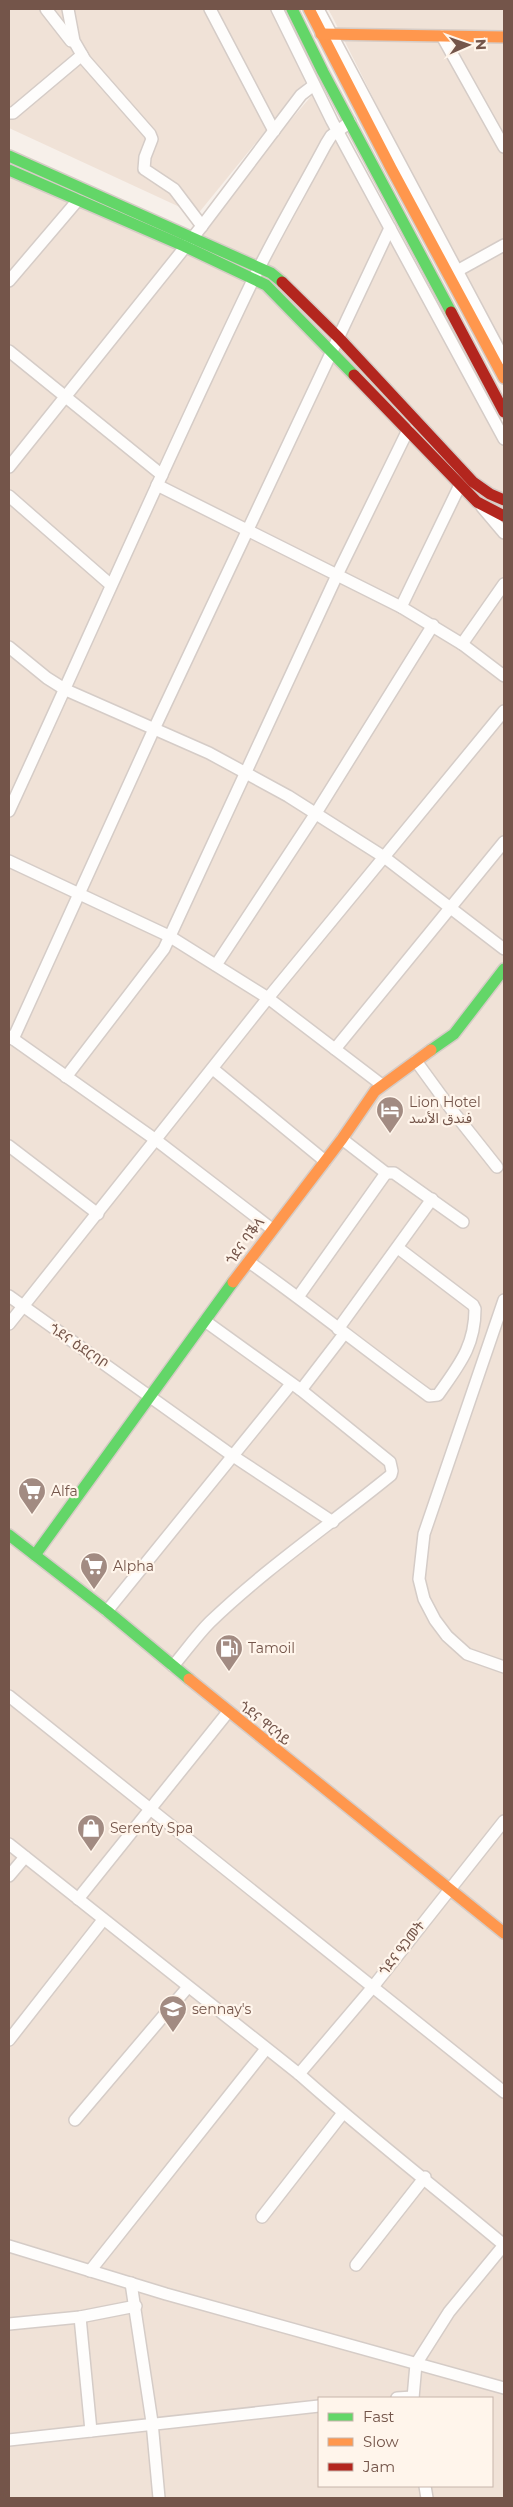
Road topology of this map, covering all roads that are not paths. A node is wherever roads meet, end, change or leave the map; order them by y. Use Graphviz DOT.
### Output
graph roads {
  1 [pos="46,9"];
  2 [pos="68,9"];
  3 [pos="210,9"];
  4 [pos="277,9"];
  5 [pos="292,9"];
  6 [pos="309,9"];
  7 [pos="318,9"];
  8 [pos="326,34"];
  9 [pos="442,36"];
  10 [pos="504,37"];
  11 [pos="81,53"];
  12 [pos="314,85"];
  13 [pos="9,113"];
  14 [pos="350,122"];
  15 [pos="274,131"];
  16 [pos="338,131"];
  17 [pos="503,143"];
  18 [pos="9,156"];
  19 [pos="9,170"];
  20 [pos="78,200"];
  21 [pos="202,226"];
  22 [pos="390,228"];
  23 [pos="188,242"];
  24 [pos="504,245"];
  25 [pos="260,267"];
  26 [pos="457,271"];
  27 [pos="254,278"];
  28 [pos="9,281"];
  29 [pos="339,338"];
  30 [pos="9,351"];
  31 [pos="331,351"];
  32 [pos="504,360"];
  33 [pos="504,378"];
  34 [pos="67,396"];
  35 [pos="504,412"];
  36 [pos="408,430"];
  37 [pos="504,440"];
  38 [pos="9,467"];
  39 [pos="160,480"];
  40 [pos="460,484"];
  41 [pos="9,496"];
  42 [pos="504,500"];
  43 [pos="477,502"];
  44 [pos="504,516"];
  45 [pos="249,532"];
  46 [pos="504,533"];
  47 [pos="338,573"];
  48 [pos="504,584"];
  49 [pos="110,585"];
  50 [pos="402,606"];
  51 [pos="432,625"];
  52 [pos="462,644"];
  53 [pos="9,647"];
  54 [pos="504,676"];
  55 [pos="66,690"];
  56 [pos="504,711"];
  57 [pos="154,729"];
  58 [pos="247,772"];
  59 [pos="10,804"];
  60 [pos="316,813"];
  61 [pos="504,842"];
  62 [pos="384,857"];
  63 [pos="9,861"];
  64 [pos="80,893"];
  65 [pos="450,910"];
  66 [pos="170,936"];
  67 [pos="504,949"];
  68 [pos="216,965"];
  69 [pos="504,971"];
  70 [pos="268,998"];
  71 [pos="11,1037"];
  72 [pos="334,1049"];
  73 [pos="416,1061"];
  74 [pos="213,1069"];
  75 [pos="66,1077"];
  76 [pos="382,1085"];
  77 [pos="342,1139"];
  78 [pos="156,1140"];
  79 [pos="9,1146"];
  80 [pos="325,1161"];
  81 [pos="497,1167"];
  82 [pos="386,1173"];
  83 [pos="432,1199"];
  84 [pos="98,1214"];
  85 [pos="463,1222"];
  86 [pos="272,1229"];
  87 [pos="398,1248"];
  88 [pos="249,1262"];
  89 [pos="9,1296"];
  90 [pos="298,1297"];
  91 [pos="503,1305"];
  92 [pos="23,1306"];
  93 [pos="205,1321"];
  94 [pos="9,1324"];
  95 [pos="341,1332"];
  96 [pos="296,1387"];
  97 [pos="149,1396"];
  98 [pos="233,1456"];
  99 [pos="333,1522"];
  100 [pos="9,1534"];
  101 [pos="35,1555"];
  102 [pos="107,1611"];
  103 [pos="174,1666"];
  104 [pos="504,1667"];
  105 [pos="9,1696"];
  106 [pos="228,1712"];
  107 [pos="149,1809"];
  108 [pos="504,1821"];
  109 [pos="9,1844"];
  110 [pos="25,1857"];
  111 [pos="9,1876"];
  112 [pos="449,1889"];
  113 [pos="78,1899"];
  114 [pos="103,1920"];
  115 [pos="504,1932"];
  116 [pos="188,1987"];
  117 [pos="372,1988"];
  118 [pos="9,2040"];
  119 [pos="266,2050"];
  120 [pos="299,2074"];
  121 [pos="504,2092"];
  122 [pos="342,2113"];
  123 [pos="75,2120"];
  124 [pos="425,2178"];
  125 [pos="262,2217"];
  126 [pos="504,2245"];
  127 [pos="9,2246"];
  128 [pos="356,2265"];
  129 [pos="90,2271"];
  130 [pos="131,2284"];
  131 [pos="136,2306"];
  132 [pos="80,2317"];
  133 [pos="9,2324"];
  134 [pos="416,2364"];
  135 [pos="502,2385"];
  136 [pos="413,2397"];
  137 [pos="318,2406"];
  138 [pos="152,2422"];
  139 [pos="91,2431"];
  140 [pos="9,2440"];
  141 [pos="159,2498"];
  1 -- 11 [label="street"];
  2 -- 11 [label="street"];
  3 -- 15 [label="street"];
  4 -- 12 [label="street"];
  5 -- 14 [label="street"];
  6 -- 8 [label="street"];
  7 -- 8 [label="street"];
  8 -- 9 [label="street"];
  8 -- 26 [label="street"];
  8 -- 33 [label="street"];
  9 -- 10 [label="street"];
  9 -- 17 [label="street"];
  11 -- 13 [label="street"];
  11 -- 21 [label="street"];
  12 -- 15 [label="street"];
  12 -- 16 [label="street"];
  14 -- 16 [label="street"];
  14 -- 35 [label="street"];
  15 -- 21 [label="street"];
  16 -- 22 [label="street"];
  16 -- 25 [label="street"];
  18 -- 23 [label="street"];
  19 -- 20 [label="street"];
  20 -- 23 [label="street"];
  20 -- 28 [label="street"];
  21 -- 23 [label="street"];
  22 -- 29 [label="street"];
  22 -- 37 [label="street"];
  23 -- 25 [label="street"];
  23 -- 27 [label="street"];
  23 -- 34 [label="street"];
  24 -- 26 [label="street"];
  25 -- 27 [label="street"];
  25 -- 29 [label="street"];
  26 -- 32 [label="street"];
  27 -- 31 [label="street"];
  27 -- 39 [label="street"];
  29 -- 31 [label="street"];
  29 -- 42 [label="street"];
  30 -- 34 [label="street"];
  31 -- 36 [label="street"];
  31 -- 45 [label="street"];
  34 -- 38 [label="street"];
  34 -- 39 [label="street"];
  36 -- 40 [label="street"];
  36 -- 47 [label="street"];
  39 -- 45 [label="street"];
  39 -- 49 [label="street"];
  40 -- 43 [label="street"];
  40 -- 50 [label="street"];
  41 -- 49 [label="street"];
  43 -- 44 [label="street"];
  43 -- 46 [label="street"];
  45 -- 47 [label="street"];
  45 -- 57 [label="street"];
  47 -- 50 [label="street"];
  47 -- 58 [label="street"];
  48 -- 52 [label="street"];
  49 -- 55 [label="street"];
  50 -- 51 [label="street"];
  51 -- 52 [label="street"];
  51 -- 60 [label="street"];
  52 -- 54 [label="street"];
  53 -- 55 [label="street"];
  55 -- 57 [label="street"];
  55 -- 59 [label="street"];
  56 -- 62 [label="street"];
  57 -- 58 [label="street"];
  57 -- 64 [label="street"];
  58 -- 60 [label="street"];
  58 -- 66 [label="street"];
  60 -- 62 [label="street"];
  60 -- 68 [label="street"];
  61 -- 65 [label="street"];
  62 -- 65 [label="street"];
  62 -- 70 [label="street"];
  63 -- 64 [label="street"];
  64 -- 66 [label="street"];
  64 -- 71 [label="street"];
  65 -- 67 [label="street"];
  65 -- 72 [label="street"];
  66 -- 68 [label="street"];
  66 -- 75 [label="street"];
  68 -- 70 [label="street"];
  69 -- 73 [label="street, ጎደና ባቕላ"];
  70 -- 72 [label="street"];
  70 -- 74 [label="street"];
  71 -- 75 [label="street"];
  72 -- 76 [label="street"];
  73 -- 76 [label="street, ጎደና ባቕላ"];
  73 -- 81 [label="street"];
  74 -- 78 [label="street"];
  74 -- 80 [label="street"];
  75 -- 78 [label="street"];
  76 -- 77 [label="street, ጎደና ባቕላ"];
  77 -- 80 [label="street, ጎደና ባቕላ"];
  77 -- 82 [label="street"];
  78 -- 84 [label="street"];
  78 -- 86 [label="street"];
  79 -- 84 [label="street"];
  80 -- 86 [label="street, ጎደና ባቕላ"];
  82 -- 83 [label="street"];
  82 -- 90 [label="street"];
  83 -- 85 [label="street"];
  83 -- 87 [label="street"];
  84 -- 92 [label="street"];
  86 -- 88 [label="street, ጎደና ባቕላ"];
  87 -- 95 [label="street"];
  87 -- 95 [label="street"];
  88 -- 90 [label="street"];
  88 -- 93 [label="street, ጎደና ባቕላ"];
  89 -- 92 [label="street, ጎደና ዕደርባቦ"];
  90 -- 95 [label="street"];
  91 -- 104 [label="street"];
  92 -- 94 [label="street"];
  92 -- 97 [label="street, ጎደና ዕደርባቦ"];
  93 -- 96 [label="street"];
  93 -- 97 [label="street, ጎደና ባቕላ"];
  95 -- 96 [label="street"];
  96 -- 98 [label="street"];
  96 -- 99 [label="street"];
  97 -- 98 [label="street, ጎደና ዕደርባቦ"];
  97 -- 101 [label="street, ጎደና ባቕላ"];
  98 -- 99 [label="street, ጎደና ዕደርባቦ"];
  98 -- 102 [label="street"];
  99 -- 103 [label="street"];
  100 -- 101 [label="street, ጎደና ዋርሳይ"];
  101 -- 102 [label="street, ጎደና ዋርሳይ"];
  102 -- 103 [label="street, ጎደና ዋርሳይ"];
  103 -- 106 [label="street, ጎደና ዋርሳይ"];
  105 -- 107 [label="street"];
  106 -- 107 [label="street"];
  106 -- 112 [label="street, ጎደና ዋርሳይ"];
  107 -- 113 [label="street"];
  107 -- 117 [label="street"];
  108 -- 112 [label="street, ጎደና ዓጋመት"];
  109 -- 110 [label="street"];
  110 -- 111 [label="street"];
  110 -- 113 [label="street"];
  112 -- 115 [label="street, ጎደና ዋርሳይ"];
  112 -- 117 [label="street, ጎደና ዓጋመት"];
  113 -- 114 [label="street"];
  114 -- 116 [label="street"];
  114 -- 118 [label="street"];
  116 -- 119 [label="street"];
  116 -- 123 [label="street"];
  117 -- 120 [label="street, ጎደና ዓጋመት"];
  117 -- 121 [label="street"];
  119 -- 120 [label="street"];
  119 -- 129 [label="street"];
  120 -- 122 [label="street"];
  122 -- 124 [label="street"];
  122 -- 125 [label="street"];
  124 -- 126 [label="street"];
  124 -- 128 [label="street"];
  126 -- 134 [label="street"];
  127 -- 129 [label="street"];
  129 -- 130 [label="street"];
  130 -- 131 [label="street"];
  130 -- 134 [label="street"];
  131 -- 132 [label="street"];
  131 -- 138 [label="street"];
  132 -- 133 [label="street"];
  132 -- 139 [label="street"];
  134 -- 135 [label="street"];
  134 -- 136 [label="street"];
  137 -- 138 [label="street"];
  138 -- 139 [label="street"];
  138 -- 141 [label="street"];
  139 -- 140 [label="street"];
}
